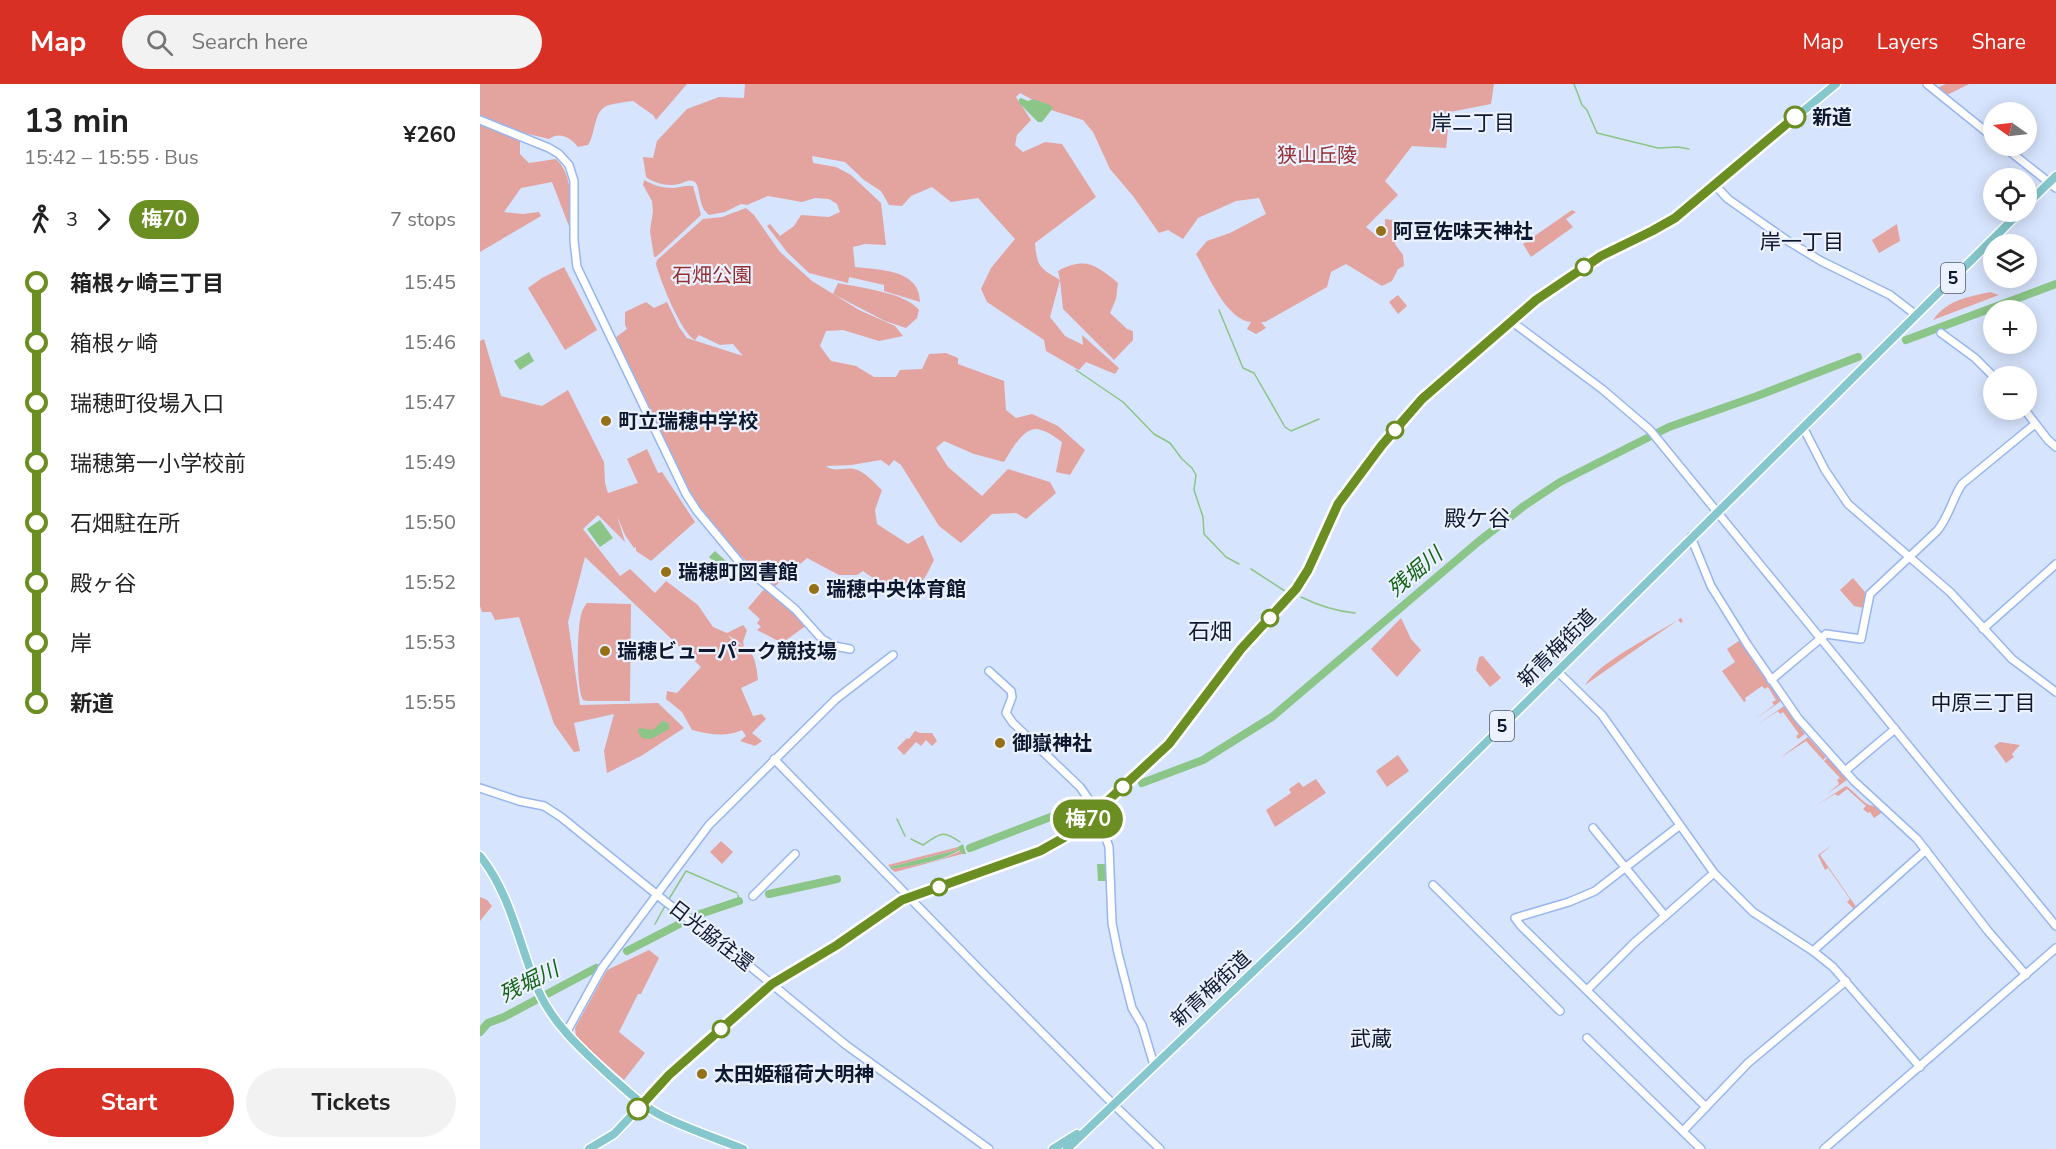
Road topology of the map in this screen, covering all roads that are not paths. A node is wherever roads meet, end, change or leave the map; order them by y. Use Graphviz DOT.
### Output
graph roads {
  1 [pos="1836,84"];
  2 [pos="1927,84"];
  3 [pos="480,120"];
  4 [pos="1983,129"];
  5 [pos="2017,156"];
  6 [pos="2054,182"];
  7 [pos="1714,184"];
  8 [pos="2037,196"];
  9 [pos="2010,222"];
  10 [pos="1916,315"];
  11 [pos="1511,321"];
  12 [pos="1941,333"];
  13 [pos="1983,366"];
  14 [pos="2032,420"];
  15 [pos="2035,424"];
  16 [pos="1803,427"];
  17 [pos="2056,447"];
  18 [pos="1717,511"];
  19 [pos="1691,537"];
  20 [pos="1908,557"];
  21 [pos="2056,564"];
  22 [pos="1983,629"];
  23 [pos="1821,638"];
  24 [pos="850,649"];
  25 [pos="893,655"];
  26 [pos="989,671"];
  27 [pos="1557,671"];
  28 [pos="1772,680"];
  29 [pos="2056,692"];
  30 [pos="1895,729"];
  31 [pos="774,759"];
  32 [pos="1845,771"];
  33 [pos="480,788"];
  34 [pos="1097,811"];
  35 [pos="1679,826"];
  36 [pos="1593,828"];
  37 [pos="1926,850"];
  38 [pos="795,854"];
  39 [pos="480,856"];
  40 [pos="1624,868"];
  41 [pos="1713,873"];
  42 [pos="1433,885"];
  43 [pos="657,894"];
  44 [pos="753,896"];
  45 [pos="909,897"];
  46 [pos="1665,916"];
  47 [pos="2056,926"];
  48 [pos="2056,948"];
  49 [pos="1813,951"];
  50 [pos="2026,975"];
  51 [pos="1846,981"];
  52 [pos="772,984"];
  53 [pos="1587,990"];
  54 [pos="1560,1011"];
  55 [pos="566,1033"];
  56 [pos="1587,1038"];
  57 [pos="1154,1065"];
  58 [pos="1920,1067"];
  59 [pos="642,1104"];
  60 [pos="1113,1104"];
  61 [pos="1706,1107"];
  62 [pos="1683,1131"];
  63 [pos="1079,1135"];
  64 [pos="589,1149"];
  65 [pos="743,1149"];
  66 [pos="989,1149"];
  67 [pos="1053,1149"];
  68 [pos="1060,1149"];
  69 [pos="1067,1149"];
  70 [pos="1073,1149"];
  71 [pos="1160,1149"];
  72 [pos="1701,1149"];
  73 [pos="1824,1149"];
  1 -- 7 [label="main road"];
  2 -- 4 [label="street"];
  3 -- 24 [label="street"];
  5 -- 6 [label="street"];
  6 -- 8 [label="main road"];
  7 -- 10 [label="street"];
  7 -- 11 [label="main road"];
  9 -- 10 [label="main road, 新青梅街道 / 5"];
  10 -- 16 [label="main road, 新青梅街道 / 5"];
  11 -- 18 [label="street"];
  11 -- 34 [label="main road"];
  12 -- 13 [label="street"];
  14 -- 15 [label="street"];
  15 -- 17 [label="street"];
  15 -- 20 [label="street"];
  16 -- 18 [label="main road, 新青梅街道 / 5"];
  16 -- 20 [label="street"];
  18 -- 19 [label="main road, 新青梅街道 / 5"];
  18 -- 23 [label="street"];
  19 -- 27 [label="main road, 新青梅街道 / 5"];
  19 -- 28 [label="street"];
  20 -- 22 [label="street"];
  20 -- 23 [label="street"];
  21 -- 22 [label="street"];
  22 -- 29 [label="street"];
  23 -- 28 [label="street"];
  23 -- 30 [label="street"];
  25 -- 31 [label="street"];
  26 -- 34 [label="street"];
  27 -- 35 [label="street"];
  27 -- 57 [label="main road, 新青梅街道 / 5"];
  28 -- 32 [label="street"];
  30 -- 32 [label="street"];
  30 -- 47 [label="street"];
  31 -- 43 [label="street"];
  31 -- 45 [label="street"];
  32 -- 37 [label="street"];
  33 -- 43 [label="street, 日光脇往還"];
  34 -- 45 [label="main road"];
  34 -- 57 [label="street"];
  35 -- 40 [label="street"];
  35 -- 41 [label="street"];
  36 -- 40 [label="street"];
  37 -- 49 [label="street"];
  37 -- 50 [label="street"];
  38 -- 44 [label="street"];
  39 -- 55 [label="main road"];
  40 -- 46 [label="street"];
  40 -- 53 [label="street"];
  41 -- 46 [label="street"];
  41 -- 49 [label="street"];
  42 -- 54 [label="street"];
  43 -- 52 [label="street, 日光脇往還"];
  43 -- 55 [label="street"];
  45 -- 52 [label="main road"];
  45 -- 60 [label="street"];
  46 -- 53 [label="street"];
  48 -- 50 [label="street"];
  49 -- 51 [label="street"];
  50 -- 58 [label="street"];
  51 -- 58 [label="street"];
  51 -- 61 [label="street"];
  52 -- 59 [label="main road"];
  52 -- 66 [label="street, 日光脇往還"];
  53 -- 61 [label="street"];
  55 -- 59 [label="main road"];
  56 -- 62 [label="street"];
  57 -- 60 [label="main road, 新青梅街道 / 5"];
  58 -- 73 [label="street"];
  59 -- 64 [label="main road"];
  59 -- 65 [label="main road"];
  60 -- 63 [label="main road, 新青梅街道 / 5"];
  60 -- 71 [label="street"];
  61 -- 62 [label="street"];
  62 -- 72 [label="street"];
  63 -- 67 [label="main road"];
  63 -- 68 [label="main road, 新青梅街道 / 5"];
  63 -- 69 [label="main road, 新青梅街道 / 5"];
  63 -- 70 [label="main road"];
}
